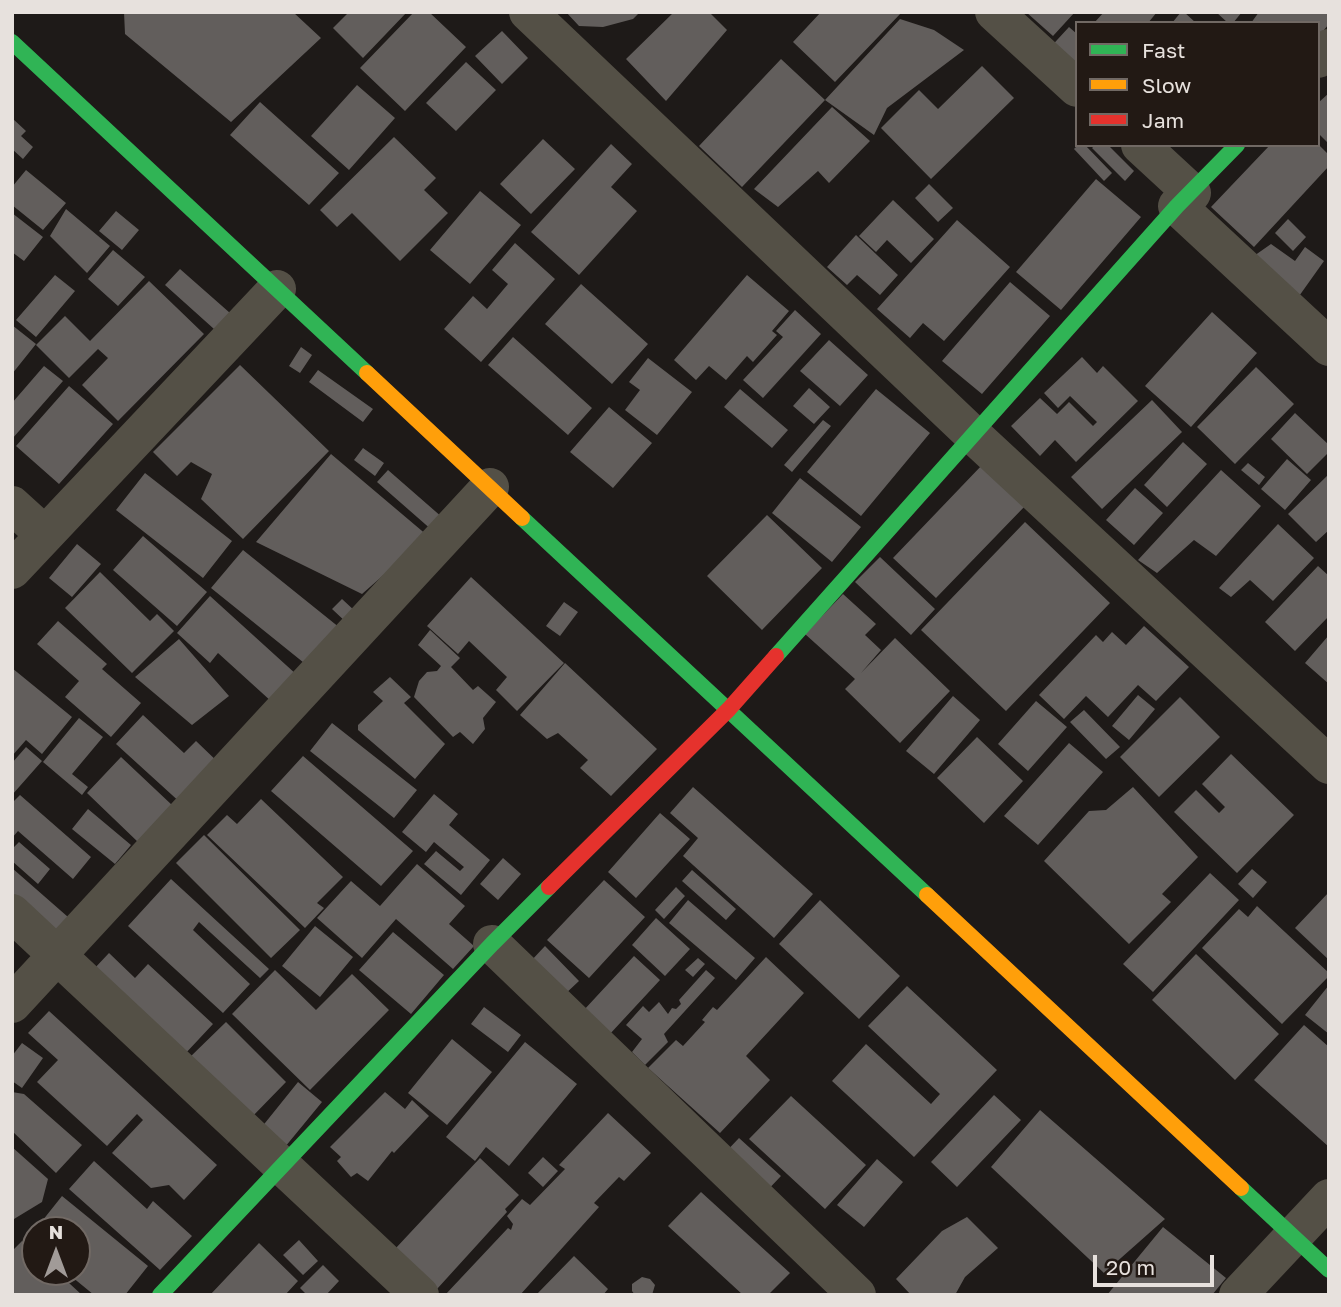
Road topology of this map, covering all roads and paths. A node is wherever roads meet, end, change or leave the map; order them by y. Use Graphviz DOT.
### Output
graph roads {
  1 [pos="528,12"];
  2 [pos="994,12"];
  3 [pos="12,42"];
  4 [pos="1075,86"];
  5 [pos="1142,147"];
  6 [pos="1235,147"];
  7 [pos="1185,199"];
  8 [pos="277,289"];
  9 [pos="1329,347"];
  10 [pos="972,434"];
  11 [pos="491,487"];
  12 [pos="12,505"];
  13 [pos="45,535"];
  14 [pos="12,570"];
  15 [pos="729,709"];
  16 [pos="1329,765"];
  17 [pos="12,913"];
  18 [pos="492,944"];
  19 [pos="58,955"];
  20 [pos="12,1004"];
  21 [pos="282,1166"];
  22 [pos="1329,1198"];
  23 [pos="1293,1238"];
  24 [pos="1329,1270"];
  25 [pos="160,1295"];
  26 [pos="420,1295"];
  27 [pos="857,1295"];
  28 [pos="1238,1295"];
  1 -- 10 [label="street"];
  2 -- 4 [label="street"];
  3 -- 8 [label="main road"];
  5 -- 7 [label="street"];
  6 -- 7 [label="main road"];
  7 -- 9 [label="street"];
  7 -- 10 [label="main road"];
  8 -- 11 [label="main road"];
  8 -- 13 [label="street"];
  10 -- 15 [label="main road"];
  10 -- 16 [label="street"];
  11 -- 15 [label="main road"];
  11 -- 19 [label="street"];
  12 -- 13 [label="street"];
  13 -- 14 [label="street"];
  15 -- 18 [label="main road"];
  15 -- 23 [label="main road"];
  17 -- 19 [label="street"];
  18 -- 21 [label="main road"];
  18 -- 27 [label="street"];
  19 -- 20 [label="street"];
  19 -- 21 [label="street"];
  21 -- 25 [label="main road"];
  21 -- 26 [label="street"];
  22 -- 23 [label="street"];
  23 -- 24 [label="main road"];
  23 -- 28 [label="street"];
}
